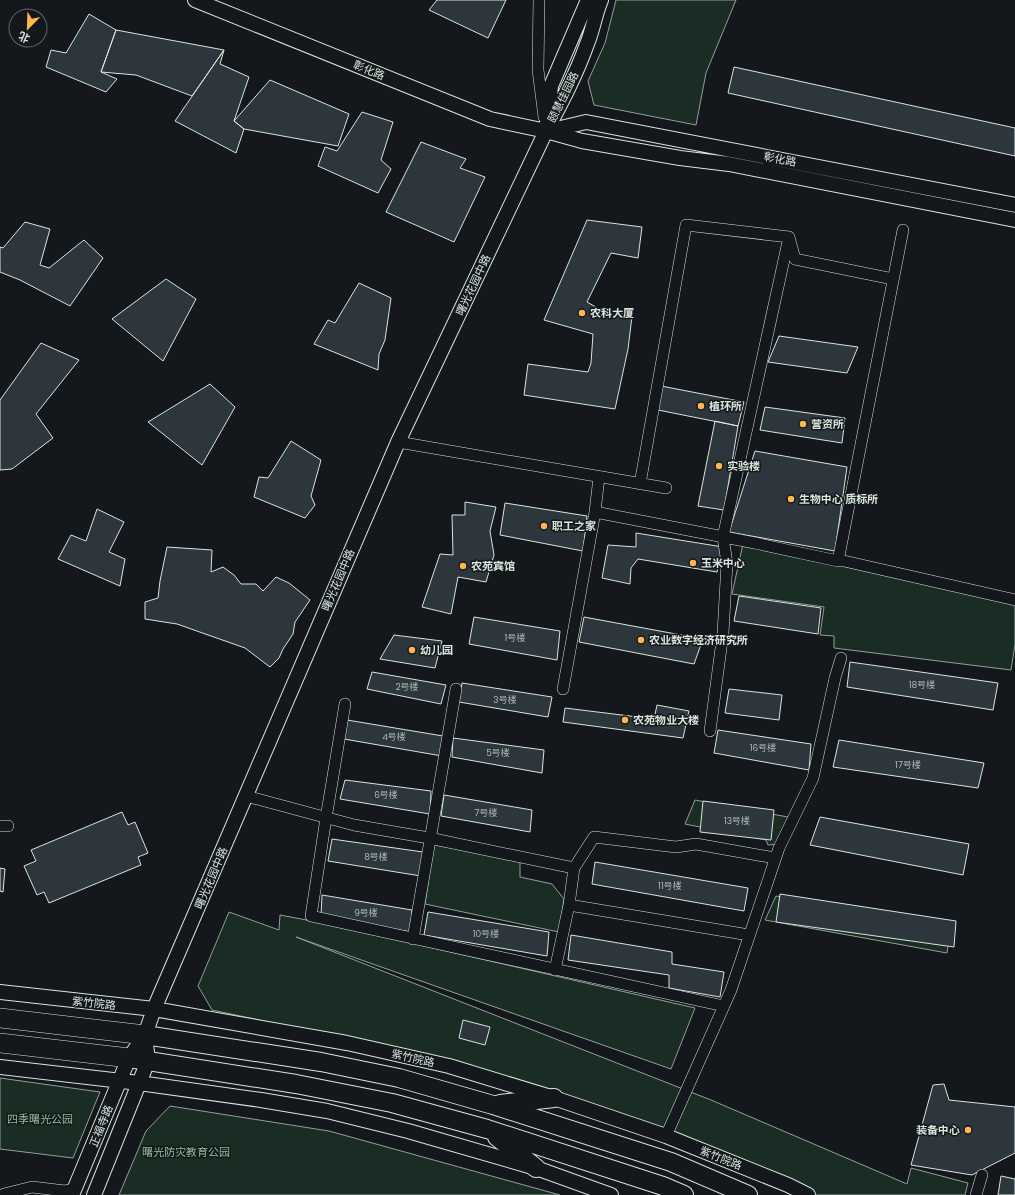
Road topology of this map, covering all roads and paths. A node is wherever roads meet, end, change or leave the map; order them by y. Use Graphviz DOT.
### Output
graph roads {
  1 [pos="195,0"];
  2 [pos="539,0"];
  3 [pos="588,0"];
  4 [pos="600,0"];
  5 [pos="546,131"];
  6 [pos="1015,205"];
  7 [pos="1015,220"];
  8 [pos="902,230"];
  9 [pos="789,237"];
  10 [pos="893,279"];
  11 [pos="398,442"];
  12 [pos="599,477"];
  13 [pos="640,484"];
  14 [pos="666,488"];
  15 [pos="595,512"];
  16 [pos="722,536"];
  17 [pos="838,561"];
  18 [pos="1015,600"];
  19 [pos="841,658"];
  20 [pos="456,689"];
  21 [pos="563,689"];
  22 [pos="345,704"];
  23 [pos="710,731"];
  24 [pos="246,796"];
  25 [pos="326,818"];
  26 [pos="429,838"];
  27 [pos="775,858"];
  28 [pos="574,868"];
  29 [pos="569,905"];
  30 [pos="750,936"];
  31 [pos="413,939"];
  32 [pos="555,970"];
  33 [pos="0,992"];
  34 [pos="724,1006"];
  35 [pos="154,1009"];
  36 [pos="0,1018"];
  37 [pos="145,1035"];
  38 [pos="0,1042"];
  39 [pos="129,1058"];
  40 [pos="148,1061"];
  41 [pos="0,1067"];
  42 [pos="120,1080"];
  43 [pos="139,1083"];
  44 [pos="554,1098"];
  45 [pos="493,1105"];
  46 [pos="487,1129"];
  47 [pos="666,1136"];
  48 [pos="536,1168"];
  49 [pos="982,1175"];
  50 [pos="74,1192"];
  51 [pos="4,1194"];
  52 [pos="94,1195"];
  53 [pos="611,1195"];
  54 [pos="684,1195"];
  55 [pos="748,1195"];
  56 [pos="808,1195"];
  57 [pos="976,1195"];
  1 -- 5 [label="street, 彰化路"];
  2 -- 5 [label="street"];
  3 -- 5 [label="street, 颐慧佳园路"];
  4 -- 5 [label="street, 颐慧佳园路"];
  5 -- 6 [label="street, 彰化路"];
  5 -- 7 [label="street, 彰化路"];
  5 -- 11 [label="street, 曙光花园中路"];
  8 -- 10 [label="street"];
  9 -- 10 [label="street"];
  9 -- 13 [label="street"];
  9 -- 16 [label="street"];
  10 -- 17 [label="street"];
  11 -- 12 [label="street"];
  11 -- 24 [label="street, 曙光花园中路"];
  12 -- 13 [label="street"];
  12 -- 15 [label="street"];
  13 -- 14 [label="street"];
  15 -- 16 [label="street"];
  15 -- 21 [label="street"];
  16 -- 17 [label="street"];
  16 -- 23 [label="street"];
  17 -- 18 [label="street"];
  19 -- 27 [label="street"];
  20 -- 26 [label="street"];
  22 -- 25 [label="street"];
  24 -- 25 [label="street"];
  24 -- 35 [label="street, 曙光花园中路"];
  25 -- 26 [label="street"];
  25 -- 31 [label="street"];
  26 -- 28 [label="street"];
  26 -- 31 [label="street"];
  27 -- 28 [label="street"];
  27 -- 30 [label="street"];
  28 -- 29 [label="street"];
  29 -- 30 [label="street"];
  29 -- 32 [label="street"];
  30 -- 34 [label="street"];
  31 -- 32 [label="street"];
  32 -- 34 [label="street"];
  33 -- 35 [label="street, 紫竹院路"];
  34 -- 47 [label="street"];
  35 -- 37 [label="street, 曙光花园中路"];
  35 -- 44 [label="street, 紫竹院路"];
  36 -- 37 [label="highway, 紫竹院路"];
  37 -- 39 [label="street, 正福寺路"];
  37 -- 40 [label="street"];
  37 -- 45 [label="main road, 紫竹院路"];
  38 -- 39 [label="highway"];
  39 -- 40 [label="main road"];
  39 -- 42 [label="street, 正福寺路"];
  40 -- 43 [label="street, 正福寺路"];
  40 -- 46 [label="main road"];
  41 -- 42 [label="street"];
  42 -- 43 [label="street"];
  42 -- 50 [label="street, 正福寺路"];
  43 -- 48 [label="street"];
  43 -- 52 [label="street, 正福寺路"];
  44 -- 45 [label="main road"];
  44 -- 47 [label="street, 紫竹院路"];
  45 -- 55 [label="main road, 紫竹院路"];
  46 -- 48 [label="main road"];
  46 -- 54 [label="main road"];
  47 -- 56 [label="street, 紫竹院路"];
  48 -- 53 [label="street"];
  49 -- 57 [label="street"];
  50 -- 51 [label="street"];
}
